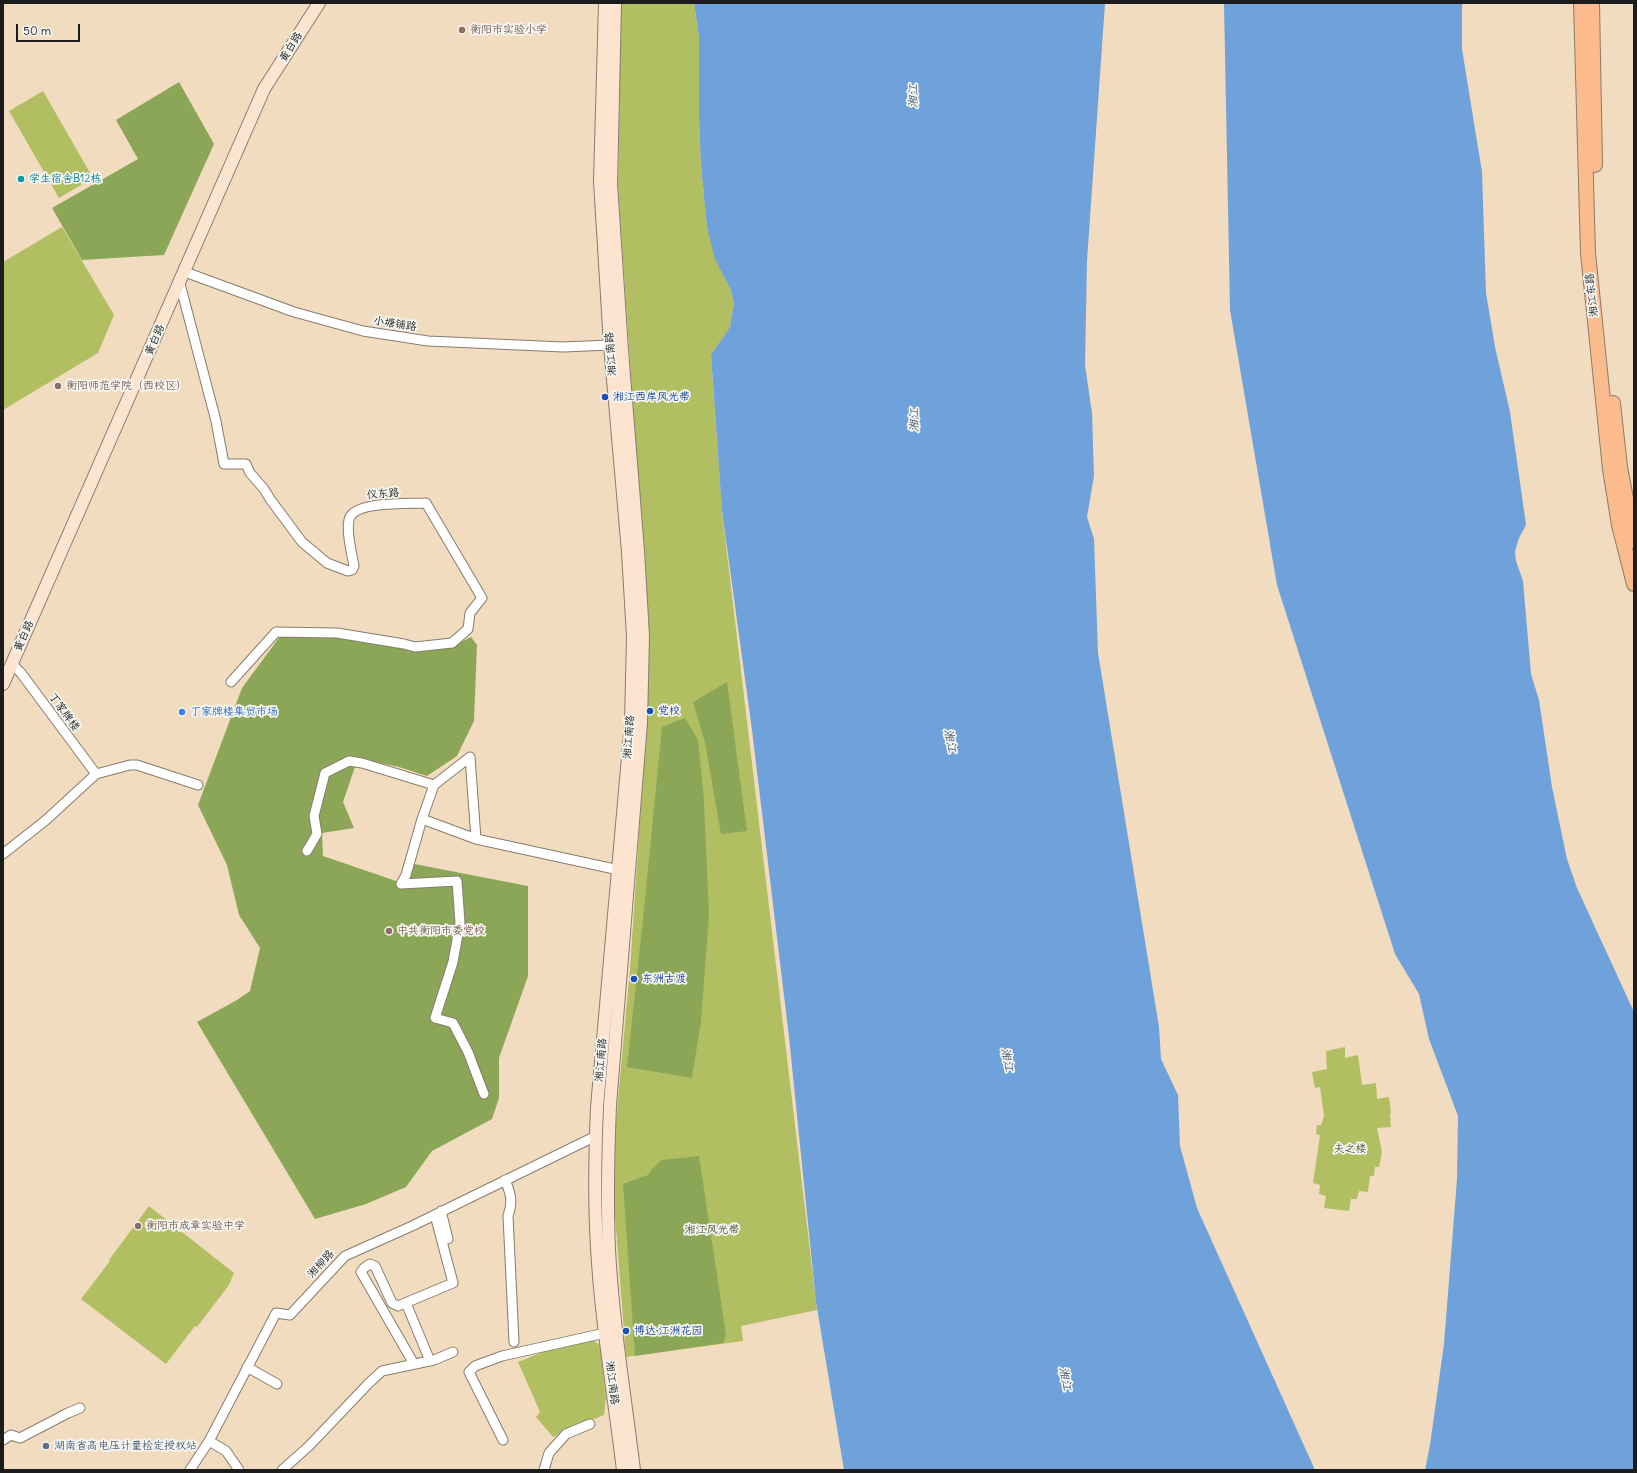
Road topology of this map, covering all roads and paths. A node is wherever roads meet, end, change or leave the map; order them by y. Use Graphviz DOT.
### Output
graph roads {
  1 [pos="319,3"];
  2 [pos="605,3"];
  3 [pos="615,3"];
  4 [pos="1581,3"];
  5 [pos="1592,3"];
  6 [pos="185,272"];
  7 [pos="180,284"];
  8 [pos="610,345"];
  9 [pos="1632,526"];
  10 [pos="1634,541"];
  11 [pos="1634,584"];
  12 [pos="12,664"];
  13 [pos="230,682"];
  14 [pos="3,684"];
  15 [pos="96,774"];
  16 [pos="434,784"];
  17 [pos="198,785"];
  18 [pos="422,819"];
  19 [pos="476,839"];
  20 [pos="307,851"];
  21 [pos="3,854"];
  22 [pos="619,870"];
  23 [pos="484,1094"];
  24 [pos="596,1136"];
  25 [pos="505,1180"];
  26 [pos="438,1213"];
  27 [pos="406,1302"];
  28 [pos="605,1333"];
  29 [pos="514,1342"];
  30 [pos="453,1352"];
  31 [pos="430,1361"];
  32 [pos="414,1364"];
  33 [pos="247,1367"];
  34 [pos="277,1384"];
  35 [pos="80,1408"];
  36 [pos="590,1424"];
  37 [pos="3,1440"];
  38 [pos="503,1440"];
  39 [pos="209,1441"];
  40 [pos="190,1470"];
  41 [pos="239,1470"];
  42 [pos="282,1470"];
  43 [pos="544,1470"];
  44 [pos="623,1470"];
  45 [pos="634,1470"];
  1 -- 6 [label="main road, 黄白路"];
  2 -- 8 [label="main road, 湘江南路"];
  3 -- 45 [label="main road, 湘江南路"];
  4 -- 11 [label="main road, 湘江东路"];
  5 -- 9 [label="main road, 湘江东路"];
  6 -- 7 [label="main road, 黄白路"];
  6 -- 8 [label="street, 小塘铺路"];
  7 -- 12 [label="main road, 黄白路"];
  7 -- 13 [label="street, 仪东路"];
  8 -- 22 [label="main road, 湘江南路"];
  9 -- 10 [label="main road, 湘江东路"];
  12 -- 14 [label="main road, 黄白路"];
  12 -- 15 [label="street, 丁家牌楼"];
  15 -- 17 [label="street"];
  15 -- 21 [label="street"];
  16 -- 18 [label="street"];
  16 -- 19 [label="street"];
  16 -- 20 [label="street"];
  18 -- 19 [label="street"];
  18 -- 23 [label="street"];
  19 -- 22 [label="street"];
  22 -- 24 [label="main road, 湘江南路"];
  24 -- 25 [label="street, 湘柳路"];
  24 -- 28 [label="main road, 湘江南路"];
  25 -- 26 [label="street, 湘柳路"];
  25 -- 29 [label="street"];
  26 -- 27 [label="street"];
  26 -- 33 [label="street, 湘柳路"];
  27 -- 31 [label="street"];
  27 -- 32 [label="street"];
  28 -- 38 [label="street"];
  28 -- 44 [label="main road, 湘江南路"];
  30 -- 31 [label="street"];
  31 -- 32 [label="street"];
  32 -- 42 [label="street"];
  33 -- 34 [label="street"];
  33 -- 39 [label="street, 湘柳路"];
  35 -- 37 [label="street"];
  36 -- 43 [label="street"];
  39 -- 40 [label="street, 湘柳路"];
  39 -- 41 [label="street"];
}
